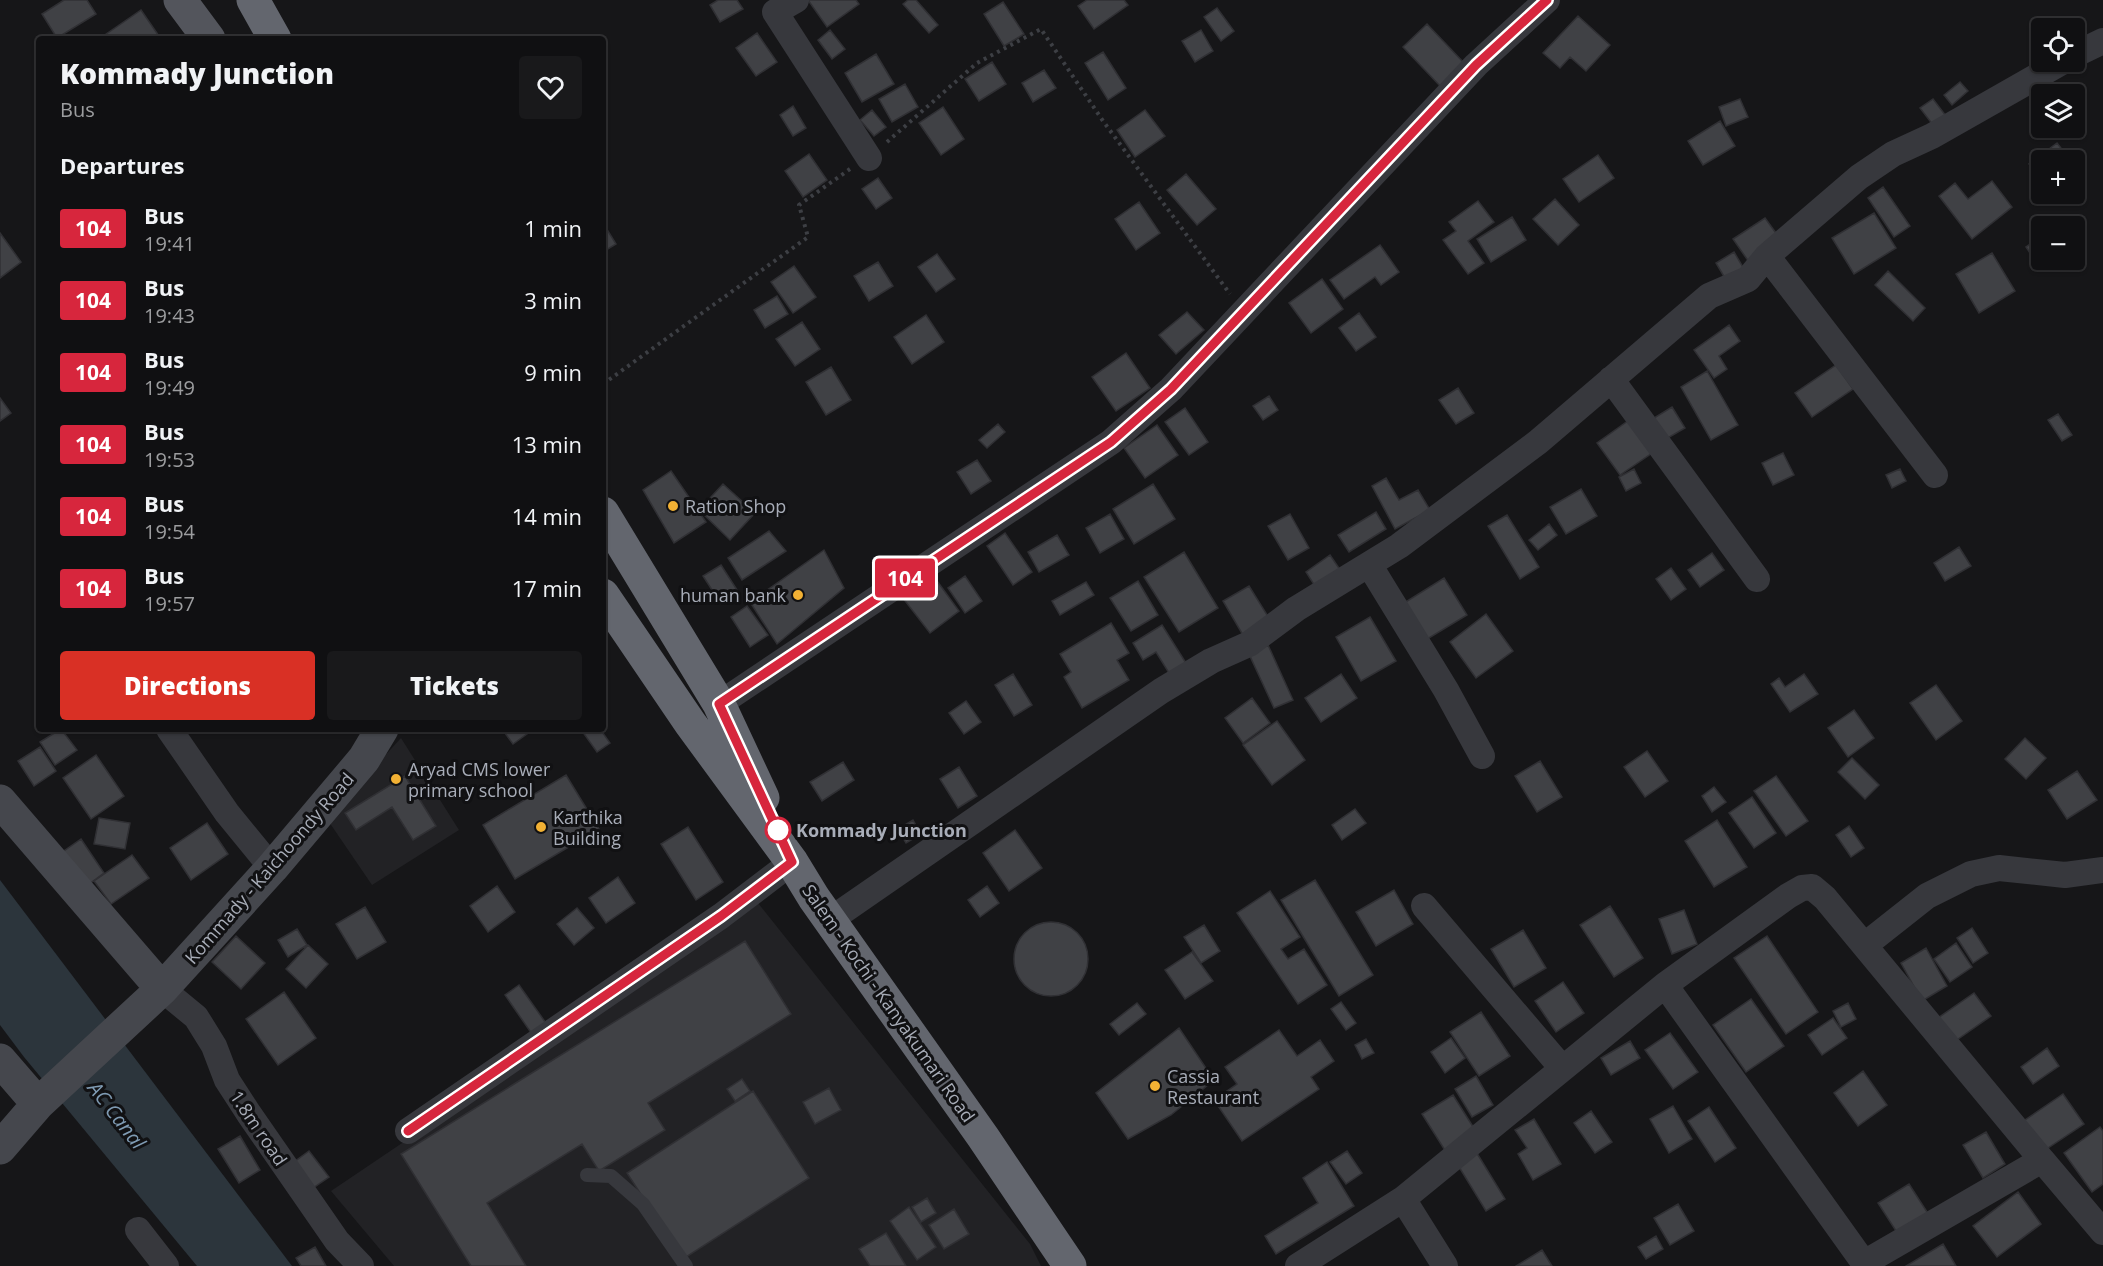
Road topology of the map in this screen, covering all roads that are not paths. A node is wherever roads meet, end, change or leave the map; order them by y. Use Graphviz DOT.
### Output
graph roads {
  1 [pos="180,0"];
  2 [pos="796,0"];
  3 [pos="1547,0"];
  4 [pos="254,1"];
  5 [pos="207,36"];
  6 [pos="273,36"];
  7 [pos="2103,41"];
  8 [pos="2085,50"];
  9 [pos="2044,72"];
  10 [pos="869,158"];
  11 [pos="1767,256"];
  12 [pos="1611,379"];
  13 [pos="1935,475"];
  14 [pos="606,518"];
  15 [pos="1370,566"];
  16 [pos="1757,579"];
  17 [pos="606,599"];
  18 [pos="719,704"];
  19 [pos="171,732"];
  20 [pos="380,732"];
  21 [pos="1482,756"];
  22 [pos="0,801"];
  23 [pos="792,862"];
  24 [pos="272,868"];
  25 [pos="2103,870"];
  26 [pos="1424,906"];
  27 [pos="830,920"];
  28 [pos="1865,945"];
  29 [pos="1665,985"];
  30 [pos="155,996"];
  31 [pos="0,1060"];
  32 [pos="1562,1068"];
  33 [pos="38,1104"];
  34 [pos="408,1131"];
  35 [pos="0,1148"];
  36 [pos="2042,1160"];
  37 [pos="587,1175"];
  38 [pos="1403,1199"];
  39 [pos="138,1230"];
  40 [pos="2103,1232"];
  41 [pos="1862,1264"];
  42 [pos="166,1266"];
  43 [pos="361,1266"];
  44 [pos="686,1266"];
  45 [pos="1070,1266"];
  46 [pos="1298,1266"];
  47 [pos="1444,1266"];
  1 -- 5 [label="main road"];
  2 -- 10 [label="street"];
  3 -- 18 [label="street"];
  4 -- 6 [label="highway"];
  7 -- 8 [label="street"];
  9 -- 11 [label="street"];
  11 -- 12 [label="street"];
  11 -- 13 [label="street"];
  12 -- 15 [label="street"];
  12 -- 16 [label="street"];
  14 -- 18 [label="highway"];
  15 -- 21 [label="street"];
  15 -- 27 [label="street"];
  17 -- 23 [label="highway, Salem - Kochi - Kanyakumari Road"];
  18 -- 23 [label="highway"];
  19 -- 24 [label="street"];
  20 -- 24 [label="main road, Kommady - Kaichoondy Road"];
  22 -- 30 [label="main road"];
  23 -- 27 [label="highway, Salem - Kochi - Kanyakumari Road"];
  23 -- 34 [label="street"];
  24 -- 30 [label="main road, Kommady - Kaichoondy Road"];
  25 -- 28 [label="street"];
  26 -- 32 [label="street"];
  27 -- 45 [label="highway, Salem - Kochi - Kanyakumari Road"];
  28 -- 29 [label="street"];
  28 -- 36 [label="street"];
  29 -- 32 [label="street"];
  29 -- 41 [label="street"];
  30 -- 33 [label="main road, Kommady - Kaichoondy Road"];
  30 -- 43 [label="street, 1.8m road"];
  31 -- 33 [label="main road"];
  32 -- 38 [label="street"];
  33 -- 35 [label="main road"];
  36 -- 40 [label="street"];
  36 -- 41 [label="street"];
  37 -- 44 [label="lane"];
  38 -- 46 [label="street"];
  38 -- 47 [label="street"];
  39 -- 42 [label="street"];
}
